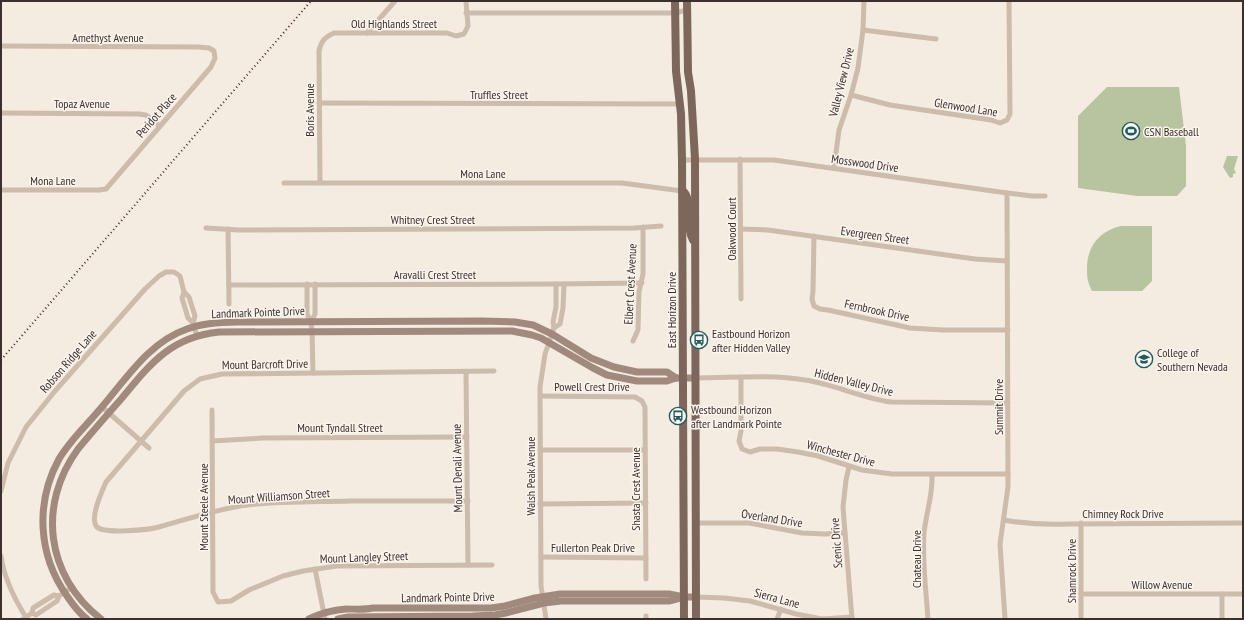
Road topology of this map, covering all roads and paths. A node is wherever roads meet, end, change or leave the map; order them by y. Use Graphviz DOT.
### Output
graph roads {
  1 [pos="395,1"];
  2 [pos="466,1"];
  3 [pos="675,1"];
  4 [pos="864,1"];
  5 [pos="1009,1"];
  6 [pos="687,5"];
  7 [pos="466,13"];
  8 [pos="675,13"];
  9 [pos="863,30"];
  10 [pos="367,33"];
  11 [pos="324,39"];
  12 [pos="936,39"];
  13 [pos="1,46"];
  14 [pos="214,51"];
  15 [pos="851,95"];
  16 [pos="319,103"];
  17 [pos="680,104"];
  18 [pos="1,113"];
  19 [pos="160,126"];
  20 [pos="695,159"];
  21 [pos="740,159"];
  22 [pos="682,160"];
  23 [pos="834,168"];
  24 [pos="284,183"];
  25 [pos="320,183"];
  26 [pos="106,189"];
  27 [pos="1,190"];
  28 [pos="682,191"];
  29 [pos="1007,193"];
  30 [pos="1045,196"];
  31 [pos="661,226"];
  32 [pos="643,227"];
  33 [pos="206,228"];
  34 [pos="228,229"];
  35 [pos="740,229"];
  36 [pos="814,236"];
  37 [pos="695,242"];
  38 [pos="1007,261"];
  39 [pos="642,283"];
  40 [pos="307,284"];
  41 [pos="314,284"];
  42 [pos="556,284"];
  43 [pos="564,284"];
  44 [pos="229,285"];
  45 [pos="741,299"];
  46 [pos="229,304"];
  47 [pos="311,322"];
  48 [pos="194,325"];
  49 [pos="1008,330"];
  50 [pos="312,331"];
  51 [pos="553,331"];
  52 [pos="197,336"];
  53 [pos="633,341"];
  54 [pos="549,342"];
  55 [pos="494,371"];
  56 [pos="466,372"];
  57 [pos="312,373"];
  58 [pos="741,377"];
  59 [pos="680,378"];
  60 [pos="695,378"];
  61 [pos="540,396"];
  62 [pos="642,400"];
  63 [pos="1008,403"];
  64 [pos="102,407"];
  65 [pos="212,410"];
  66 [pos="109,413"];
  67 [pos="467,437"];
  68 [pos="141,441"];
  69 [pos="212,441"];
  70 [pos="149,448"];
  71 [pos="540,450"];
  72 [pos="645,450"];
  73 [pos="849,467"];
  74 [pos="1008,474"];
  75 [pos="932,475"];
  76 [pos="1,484"];
  77 [pos="1,491"];
  78 [pos="468,501"];
  79 [pos="646,503"];
  80 [pos="540,504"];
  81 [pos="213,512"];
  82 [pos="1004,520"];
  83 [pos="696,523"];
  84 [pos="1082,523"];
  85 [pos="1243,523"];
  86 [pos="96,527"];
  87 [pos="846,533"];
  88 [pos="1,556"];
  89 [pos="541,557"];
  90 [pos="646,558"];
  91 [pos="468,565"];
  92 [pos="492,565"];
  93 [pos="315,569"];
  94 [pos="646,579"];
  95 [pos="71,588"];
  96 [pos="62,594"];
  97 [pos="1081,594"];
  98 [pos="1222,594"];
  99 [pos="1243,594"];
  100 [pos="684,597"];
  101 [pos="696,597"];
  102 [pos="543,600"];
  103 [pos="218,602"];
  104 [pos="388,608"];
  105 [pos="781,609"];
  106 [pos="324,616"];
  107 [pos="25,618"];
  108 [pos="388,618"];
  109 [pos="852,618"];
  110 [pos="87,619"];
  111 [pos="101,619"];
  112 [pos="309,619"];
  113 [pos="338,619"];
  114 [pos="546,619"];
  115 [pos="684,619"];
  116 [pos="696,619"];
  117 [pos="777,619"];
  118 [pos="928,619"];
  119 [pos="1005,619"];
  120 [pos="1081,619"];
  121 [pos="1222,619"];
  1 -- 10 [label="street"];
  2 -- 7 [label="street"];
  3 -- 8 [label="main road, East Horizon Drive"];
  4 -- 9 [label="street, Valley View Drive"];
  5 -- 15 [label="street, Glenwood Lane"];
  6 -- 8 [label="street"];
  6 -- 20 [label="main road, East Horizon Drive"];
  7 -- 8 [label="street"];
  7 -- 10 [label="street, Old Highlands Street"];
  8 -- 17 [label="main road, East Horizon Drive"];
  9 -- 12 [label="street"];
  9 -- 15 [label="street, Valley View Drive"];
  10 -- 11 [label="street, Old Highlands Street"];
  11 -- 16 [label="street, Boris Avenue"];
  13 -- 14 [label="street, Amethyst Avenue"];
  14 -- 19 [label="street, Peridot Place"];
  15 -- 23 [label="street, Valley View Drive"];
  16 -- 17 [label="street, Truffles Street"];
  16 -- 25 [label="street, Boris Avenue"];
  17 -- 22 [label="main road, East Horizon Drive"];
  18 -- 19 [label="street, Topaz Avenue"];
  19 -- 26 [label="street, Peridot Place"];
  20 -- 21 [label="street, Mosswood Drive"];
  20 -- 22 [label="street, Mosswood Drive"];
  20 -- 37 [label="main road, East Horizon Drive"];
  21 -- 23 [label="street, Mosswood Drive"];
  21 -- 35 [label="street, Oakwood Court"];
  22 -- 28 [label="main road, East Horizon Drive"];
  23 -- 29 [label="street, Mosswood Drive"];
  24 -- 25 [label="street, Mona Lane"];
  25 -- 28 [label="street, Mona Lane"];
  26 -- 27 [label="street, Mona Lane"];
  28 -- 37 [label="main road"];
  28 -- 59 [label="main road, East Horizon Drive"];
  29 -- 30 [label="street, Mosswood Drive"];
  29 -- 38 [label="street, Summit Drive"];
  31 -- 32 [label="street, Whitney Crest Street"];
  32 -- 34 [label="street, Whitney Crest Street"];
  32 -- 39 [label="street, Elbert Crest Avenue"];
  33 -- 34 [label="street, Whitney Crest Street"];
  34 -- 44 [label="street"];
  35 -- 36 [label="street, Evergreen Street"];
  35 -- 45 [label="street, Oakwood Court"];
  36 -- 38 [label="street, Evergreen Street"];
  36 -- 49 [label="street, Fernbrook Drive"];
  37 -- 60 [label="main road, East Horizon Drive"];
  38 -- 49 [label="street, Summit Drive"];
  39 -- 43 [label="street, Aravalli Crest Street"];
  39 -- 53 [label="street, Elbert Crest Avenue"];
  40 -- 41 [label="street, Aravalli Crest Street"];
  40 -- 44 [label="street, Aravalli Crest Street"];
  40 -- 47 [label="street"];
  41 -- 42 [label="street, Aravalli Crest Street"];
  41 -- 47 [label="street"];
  42 -- 43 [label="street, Aravalli Crest Street"];
  42 -- 51 [label="street"];
  43 -- 51 [label="street"];
  44 -- 46 [label="street"];
  47 -- 48 [label="street, Landmark Pointe Drive"];
  47 -- 50 [label="street"];
  47 -- 51 [label="street, Landmark Pointe Drive"];
  48 -- 52 [label="street"];
  48 -- 64 [label="street, Landmark Pointe Drive"];
  48 -- 76 [label="street, Robson Ridge Lane"];
  49 -- 63 [label="street, Summit Drive"];
  50 -- 52 [label="street, Landmark Pointe Drive"];
  50 -- 54 [label="street, Landmark Pointe Drive"];
  50 -- 57 [label="street"];
  51 -- 54 [label="street, Walsh Peak Avenue"];
  51 -- 59 [label="street, Landmark Pointe Drive"];
  52 -- 66 [label="street, Landmark Pointe Drive"];
  54 -- 59 [label="street, Landmark Pointe Drive"];
  54 -- 61 [label="street, Walsh Peak Avenue"];
  55 -- 56 [label="street, Mount Barcroft Drive"];
  56 -- 57 [label="street, Mount Barcroft Drive"];
  56 -- 67 [label="street, Mount Denali Avenue"];
  57 -- 68 [label="street, Mount Barcroft Drive"];
  58 -- 60 [label="street, Hidden Valley Drive"];
  58 -- 63 [label="street, Hidden Valley Drive"];
  58 -- 73 [label="street, Winchester Drive"];
  59 -- 60 [label="street, Landmark Pointe Drive"];
  59 -- 100 [label="main road, East Horizon Drive"];
  60 -- 83 [label="main road, East Horizon Drive"];
  61 -- 62 [label="street, Powell Crest Drive"];
  61 -- 71 [label="street, Walsh Peak Avenue"];
  62 -- 72 [label="street, Shasta Crest Avenue"];
  63 -- 74 [label="street, Summit Drive"];
  64 -- 66 [label="street"];
  64 -- 96 [label="street, Landmark Pointe Drive"];
  65 -- 69 [label="street, Mount Steele Avenue"];
  66 -- 68 [label="street"];
  66 -- 95 [label="street, Landmark Pointe Drive"];
  67 -- 69 [label="street, Mount Tyndall Street"];
  67 -- 78 [label="street, Mount Denali Avenue"];
  68 -- 70 [label="street"];
  68 -- 86 [label="street, Mount Barcroft Drive"];
  69 -- 81 [label="street, Mount Steele Avenue"];
  71 -- 72 [label="street"];
  71 -- 80 [label="street, Walsh Peak Avenue"];
  72 -- 79 [label="street, Shasta Crest Avenue"];
  73 -- 75 [label="street, Winchester Drive"];
  73 -- 87 [label="street, Scenic Drive"];
  74 -- 75 [label="street, Winchester Drive"];
  74 -- 82 [label="street, Summit Drive"];
  75 -- 118 [label="street, Chateau Drive"];
  76 -- 77 [label="street, Robson Ridge Lane"];
  78 -- 81 [label="street, Mount Williamson Street"];
  78 -- 91 [label="street, Mount Denali Avenue"];
  79 -- 80 [label="street"];
  79 -- 90 [label="street, Shasta Crest Avenue"];
  80 -- 89 [label="street, Walsh Peak Avenue"];
  81 -- 86 [label="street, Mount Williamson Street"];
  81 -- 103 [label="street, Mount Steele Avenue"];
  82 -- 84 [label="street, Chimney Rock Drive"];
  82 -- 119 [label="street, Summit Drive"];
  83 -- 87 [label="street, Overland Drive"];
  83 -- 101 [label="main road, East Horizon Drive"];
  84 -- 85 [label="street, Chimney Rock Drive"];
  84 -- 97 [label="street, Shamrock Drive"];
  87 -- 109 [label="street, Scenic Drive"];
  88 -- 107 [label="street"];
  89 -- 90 [label="street, Fullerton Peak Drive"];
  89 -- 102 [label="street, Walsh Peak Avenue"];
  90 -- 94 [label="street, Shasta Crest Avenue"];
  91 -- 92 [label="street, Mount Langley Street"];
  91 -- 93 [label="street, Mount Langley Street"];
  93 -- 103 [label="street, Mount Langley Street"];
  93 -- 106 [label="street"];
  95 -- 96 [label="street"];
  95 -- 111 [label="street, Landmark Pointe Drive"];
  96 -- 107 [label="street"];
  96 -- 110 [label="street, Landmark Pointe Drive"];
  97 -- 98 [label="street, Willow Avenue"];
  97 -- 120 [label="street, Shamrock Drive"];
  98 -- 99 [label="street, Willow Avenue"];
  98 -- 121 [label="street"];
  100 -- 101 [label="street, Landmark Pointe Drive"];
  100 -- 102 [label="street, Landmark Pointe Drive"];
  100 -- 115 [label="main road, East Horizon Drive"];
  101 -- 105 [label="street, Sierra Lane"];
  101 -- 116 [label="main road, East Horizon Drive"];
  102 -- 104 [label="street, Landmark Pointe Drive"];
  102 -- 108 [label="street, Landmark Pointe Drive"];
  102 -- 114 [label="street, Walsh Peak Avenue"];
  104 -- 106 [label="street, Landmark Pointe Drive"];
  104 -- 108 [label="street"];
  105 -- 109 [label="street, Sierra Lane"];
  105 -- 117 [label="street"];
  106 -- 112 [label="street, Landmark Pointe Drive"];
  108 -- 113 [label="street, Landmark Pointe Drive"];
}
